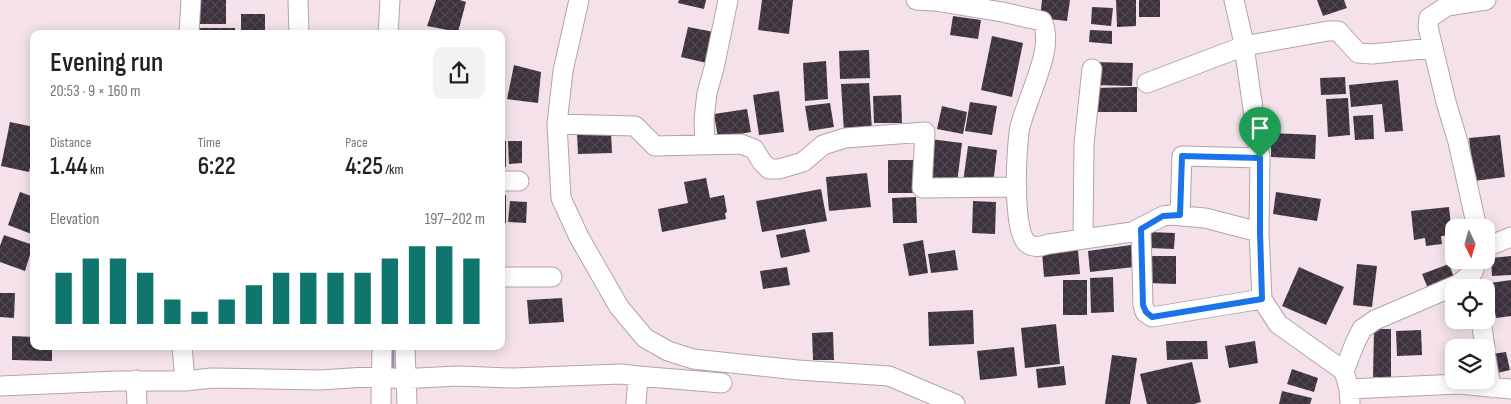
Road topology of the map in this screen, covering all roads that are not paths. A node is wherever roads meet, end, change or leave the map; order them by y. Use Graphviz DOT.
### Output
graph roads {
  1 [pos="191,0"];
  2 [pos="298,0"];
  3 [pos="390,0"];
  4 [pos="579,0"];
  5 [pos="728,0"];
  6 [pos="916,0"];
  7 [pos="1234,0"];
  8 [pos="1486,0"];
  9 [pos="189,30"];
  10 [pos="299,30"];
  11 [pos="388,30"];
  12 [pos="1244,46"];
  13 [pos="1432,48"];
  14 [pos="1092,69"];
  15 [pos="1146,83"];
  16 [pos="557,124"];
  17 [pos="705,144"];
  18 [pos="1260,158"];
  19 [pos="1017,187"];
  20 [pos="1180,215"];
  21 [pos="1475,219"];
  22 [pos="1141,229"];
  23 [pos="1260,232"];
  24 [pos="1511,237"];
  25 [pos="1083,238"];
  26 [pos="1495,243"];
  27 [pos="1475,273"];
  28 [pos="505,276"];
  29 [pos="552,277"];
  30 [pos="1262,299"];
  31 [pos="182,350"];
  32 [pos="383,350"];
  33 [pos="404,350"];
  34 [pos="638,376"];
  35 [pos="393,378"];
  36 [pos="136,380"];
  37 [pos="185,381"];
  38 [pos="722,383"];
  39 [pos="1445,385"];
  40 [pos="0,386"];
  41 [pos="1348,388"];
  42 [pos="1495,388"];
  43 [pos="1511,389"];
  44 [pos="137,404"];
  45 [pos="381,404"];
  46 [pos="407,404"];
  47 [pos="636,404"];
  48 [pos="954,404"];
  1 -- 9 [label="street"];
  2 -- 10 [label="street"];
  3 -- 11 [label="street"];
  4 -- 16 [label="street"];
  5 -- 17 [label="street"];
  6 -- 19 [label="street"];
  7 -- 12 [label="street"];
  8 -- 13 [label="street"];
  12 -- 13 [label="street"];
  12 -- 15 [label="street"];
  12 -- 18 [label="street"];
  13 -- 21 [label="street"];
  14 -- 25 [label="street"];
  16 -- 17 [label="street"];
  16 -- 48 [label="street"];
  17 -- 19 [label="street"];
  18 -- 20 [label="street"];
  18 -- 23 [label="street"];
  19 -- 25 [label="street"];
  20 -- 22 [label="street"];
  20 -- 23 [label="street"];
  22 -- 25 [label="street"];
  22 -- 30 [label="street"];
  23 -- 30 [label="street"];
  24 -- 26 [label="street"];
  27 -- 41 [label="street"];
  28 -- 29 [label="street"];
  30 -- 41 [label="street"];
  31 -- 37 [label="street"];
  32 -- 35 [label="street"];
  33 -- 35 [label="street"];
  34 -- 35 [label="street"];
  34 -- 38 [label="street"];
  34 -- 47 [label="street"];
  35 -- 37 [label="street"];
  35 -- 45 [label="street"];
  35 -- 46 [label="street"];
  36 -- 37 [label="street"];
  36 -- 40 [label="street"];
  36 -- 44 [label="street"];
  39 -- 41 [label="street"];
  42 -- 43 [label="street"];
}
